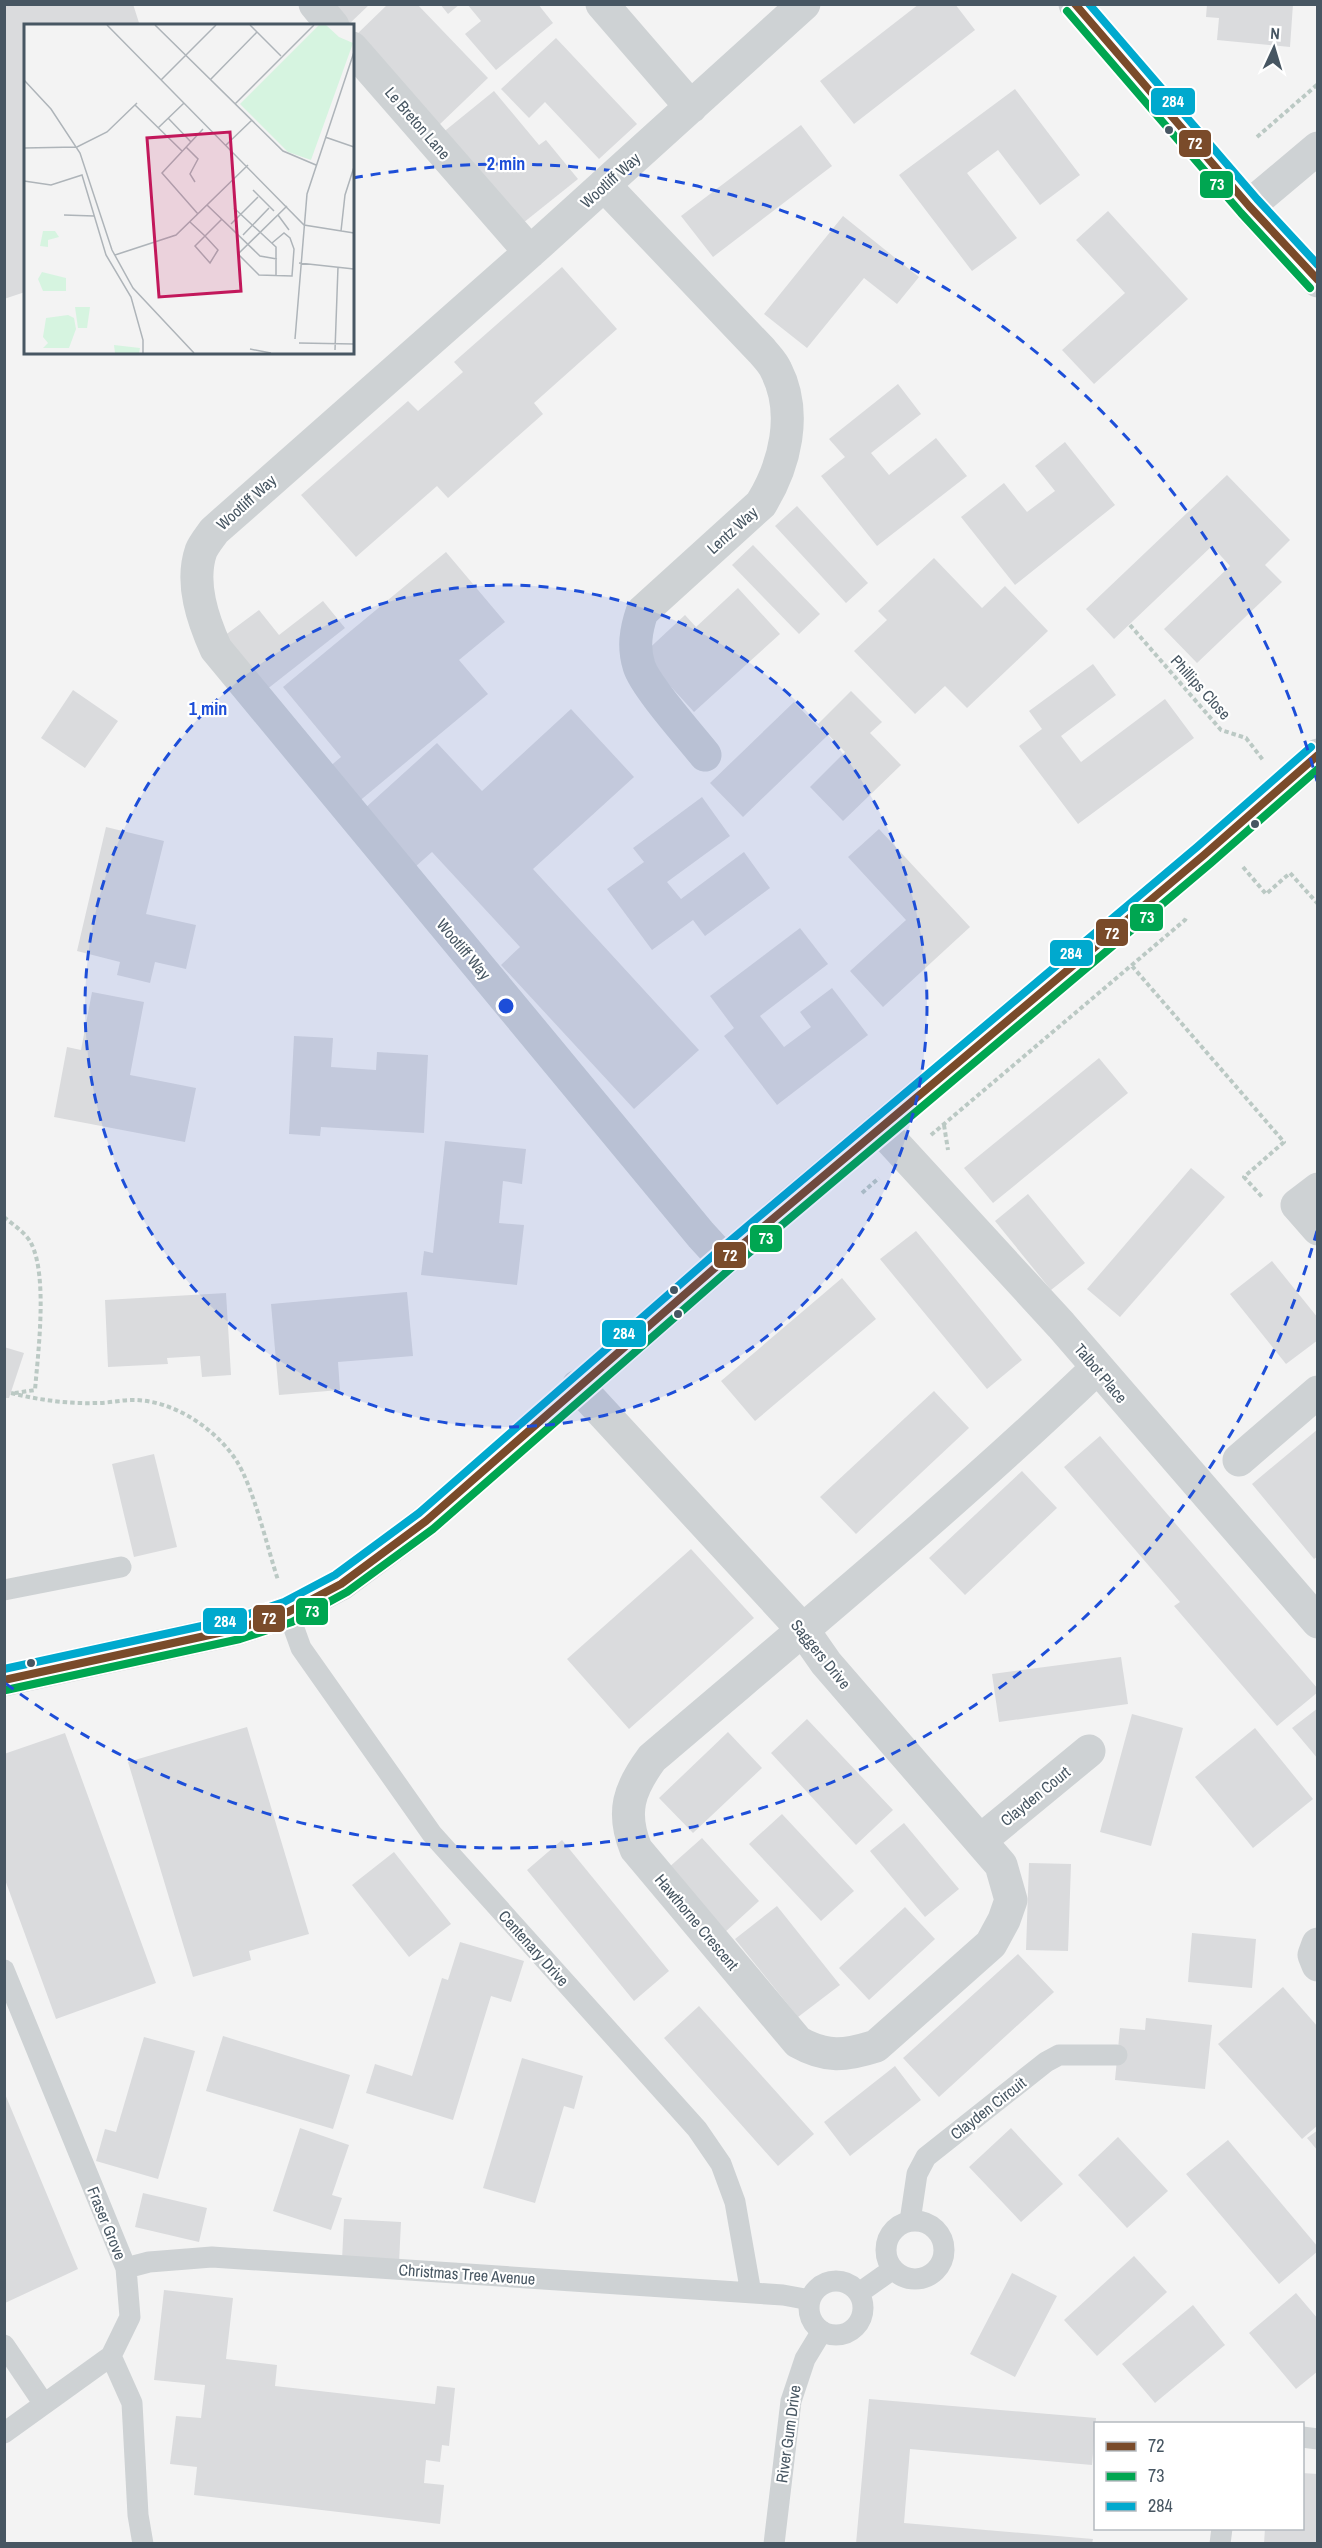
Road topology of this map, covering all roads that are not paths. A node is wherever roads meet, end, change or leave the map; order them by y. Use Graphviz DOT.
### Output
graph roads {
  1 [pos="315,4"];
  2 [pos="602,4"];
  3 [pos="804,4"];
  4 [pos="1074,4"];
  5 [pos="331,24"];
  6 [pos="354,50"];
  7 [pos="691,107"];
  8 [pos="1317,148"];
  9 [pos="604,185"];
  10 [pos="1249,206"];
  11 [pos="530,252"];
  12 [pos="1317,281"];
  13 [pos="1317,730"];
  14 [pos="705,755"];
  15 [pos="1317,755"];
  16 [pos="1282,785"];
  17 [pos="880,1128"];
  18 [pos="1317,1189"];
  19 [pos="1317,1229"];
  20 [pos="724,1260"];
  21 [pos="1097,1368"];
  22 [pos="578,1386"];
  23 [pos="1317,1392"];
  24 [pos="1239,1460"];
  25 [pos="121,1567"];
  26 [pos="4,1590"];
  27 [pos="288,1612"];
  28 [pos="1317,1622"];
  29 [pos="803,1630"];
  30 [pos="4,1680"];
  31 [pos="1089,1751"];
  32 [pos="981,1840"];
  33 [pos="991,1944"];
  34 [pos="1317,1944"];
  35 [pos="1317,1965"];
  36 [pos="4,1970"];
  37 [pos="1117,2055"];
  38 [pos="910,2221"];
  39 [pos="126,2268"];
  40 [pos="893,2269"];
  41 [pos="751,2293"];
  42 [pos="859,2293"];
  43 [pos="810,2300"];
  44 [pos="822,2331"];
  45 [pos="4,2344"];
  46 [pos="111,2356"];
  47 [pos="44,2404"];
  48 [pos="4,2433"];
  49 [pos="143,2544"];
  50 [pos="774,2544"];
  1 -- 5 [label="street"];
  2 -- 7 [label="street"];
  3 -- 7 [label="street, Wootliff Way"];
  4 -- 10 [label="street"];
  6 -- 11 [label="street, Le Breton Lane"];
  7 -- 9 [label="street, Wootliff Way"];
  8 -- 10 [label="street"];
  9 -- 11 [label="street, Wootliff Way"];
  9 -- 14 [label="street, Lentz Way"];
  10 -- 12 [label="street"];
  11 -- 20 [label="street, Wootliff Way"];
  13 -- 16 [label="street"];
  15 -- 16 [label="street"];
  16 -- 17 [label="street"];
  17 -- 20 [label="street"];
  17 -- 21 [label="street, Talbot Place"];
  18 -- 19 [label="street"];
  20 -- 22 [label="street"];
  21 -- 28 [label="street, Talbot Place"];
  21 -- 29 [label="street, Hawthorne Crescent"];
  22 -- 27 [label="street"];
  22 -- 29 [label="street, Saggers Drive"];
  23 -- 24 [label="street"];
  25 -- 26 [label="lane"];
  27 -- 30 [label="street"];
  27 -- 41 [label="lane, Centenary Drive"];
  29 -- 32 [label="street, Saggers Drive"];
  29 -- 33 [label="street, Hawthorne Crescent"];
  31 -- 32 [label="street, Clayden Court"];
  32 -- 33 [label="street, Saggers Drive"];
  34 -- 35 [label="street"];
  36 -- 39 [label="lane, Fraser Grove"];
  37 -- 38 [label="lane, Clayden Circuit"];
  38 -- 40 [label="lane"];
  38 -- 40 [label="lane"];
  39 -- 41 [label="lane, Christmas Tree Avenue"];
  39 -- 46 [label="lane, Fraser Grove"];
  40 -- 42 [label="lane"];
  41 -- 43 [label="lane, Christmas Tree Avenue"];
  42 -- 43 [label="lane"];
  42 -- 44 [label="lane"];
  43 -- 44 [label="lane"];
  44 -- 50 [label="lane, River Gum Drive"];
  45 -- 47 [label="lane"];
  46 -- 47 [label="lane, Fraser Grove"];
  46 -- 49 [label="lane"];
  47 -- 48 [label="lane, Fraser Grove"];
}
